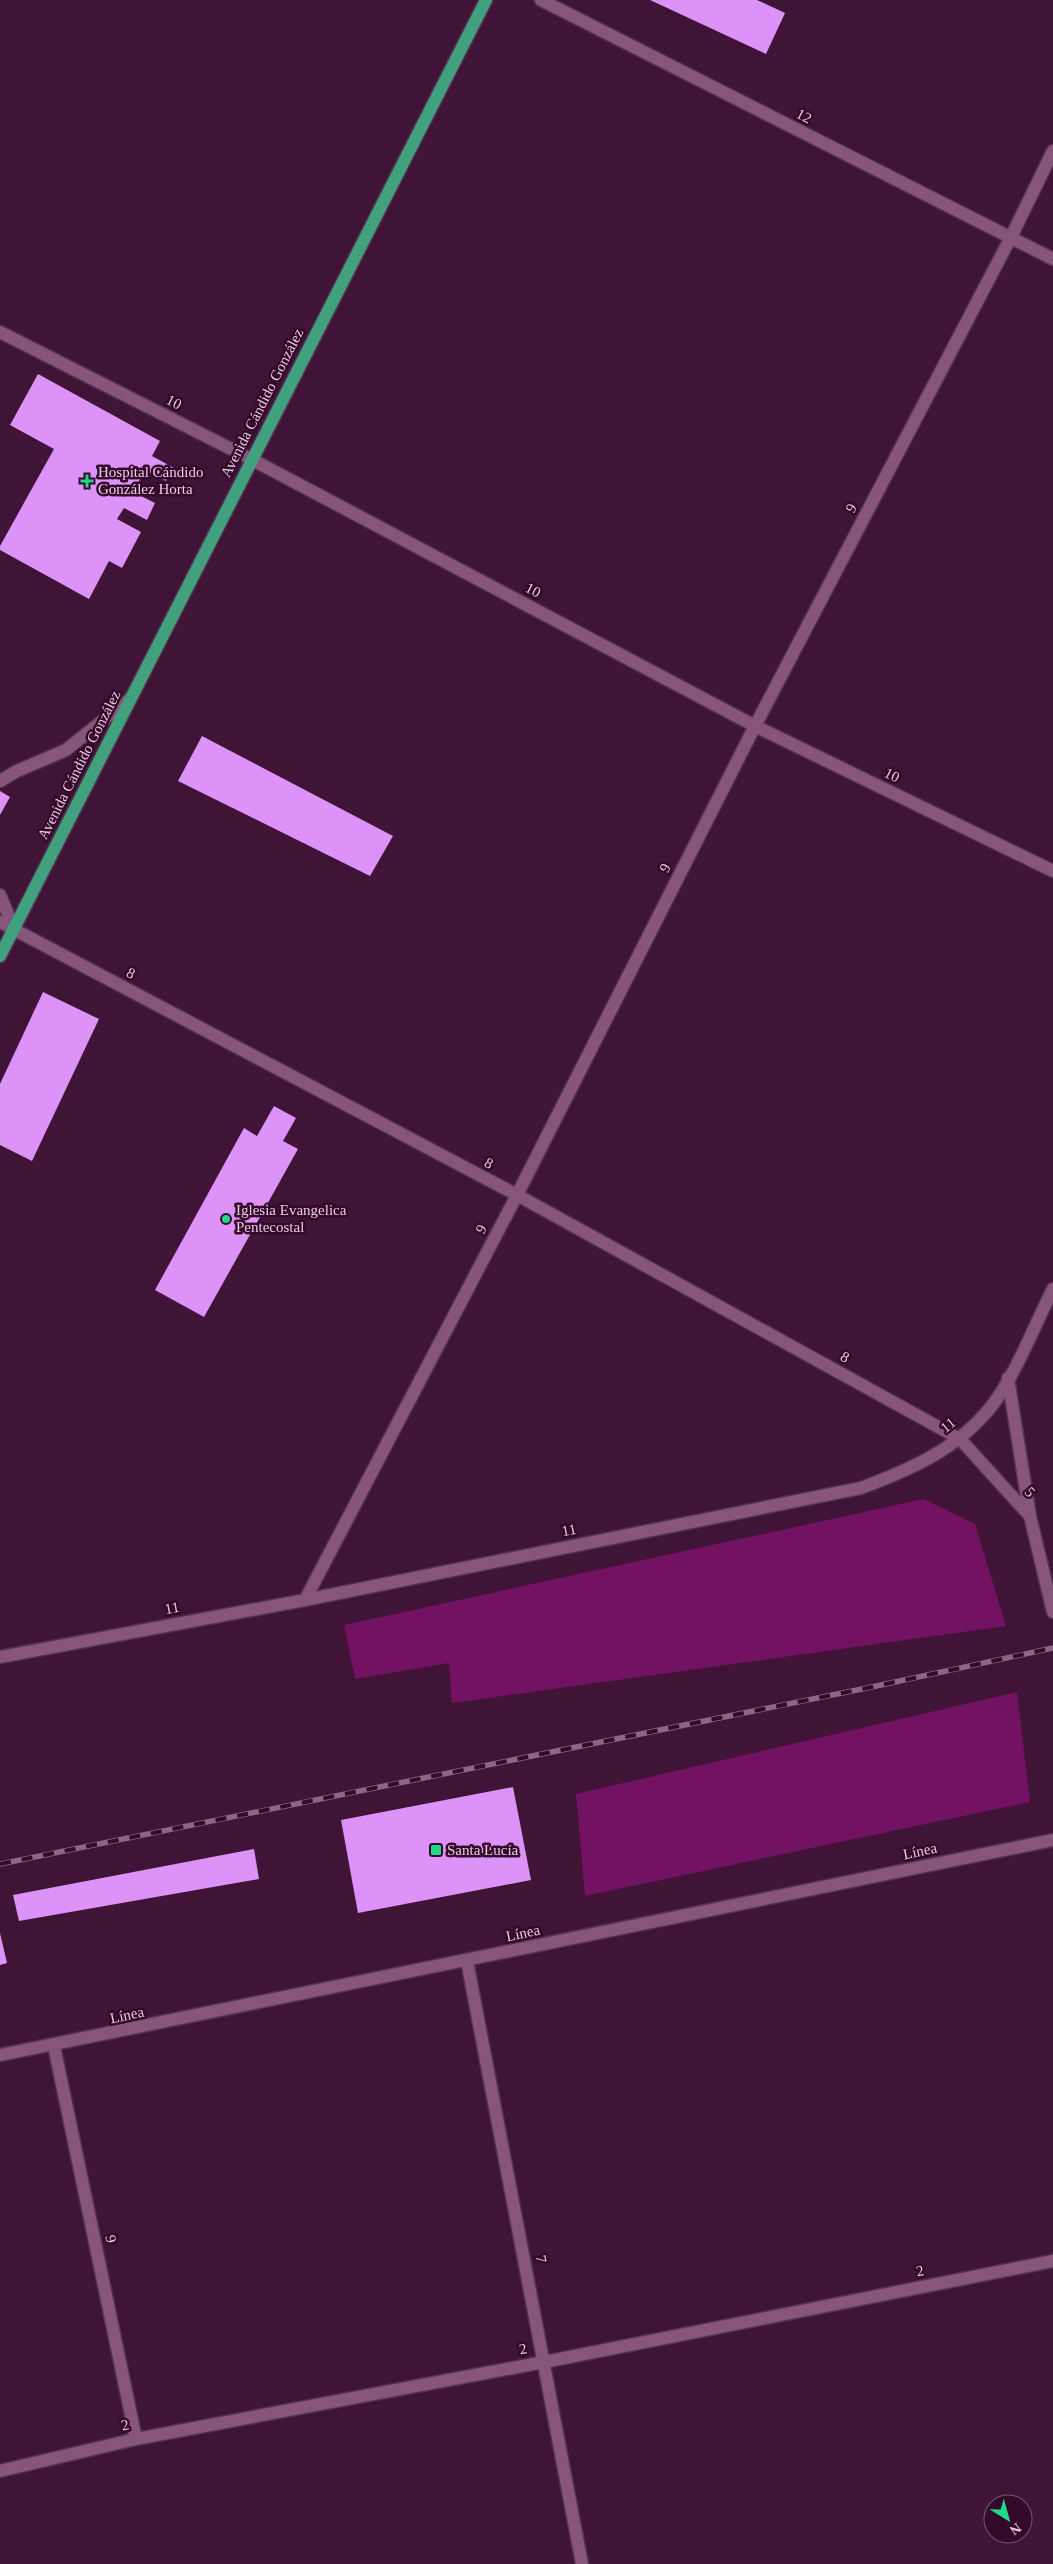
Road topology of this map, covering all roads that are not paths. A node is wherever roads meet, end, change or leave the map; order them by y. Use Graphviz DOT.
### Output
graph roads {
  1 [pos="486,0"];
  2 [pos="541,0"];
  3 [pos="1053,151"];
  4 [pos="1010,239"];
  5 [pos="1053,259"];
  6 [pos="0,332"];
  7 [pos="251,459"];
  8 [pos="131,698"];
  9 [pos="755,726"];
  10 [pos="0,782"];
  11 [pos="1053,871"];
  12 [pos="0,895"];
  13 [pos="0,922"];
  14 [pos="14,929"];
  15 [pos="0,956"];
  16 [pos="517,1196"];
  17 [pos="1053,1290"];
  18 [pos="1008,1378"];
  19 [pos="960,1439"];
  20 [pos="1030,1516"];
  21 [pos="1048,1567"];
  22 [pos="305,1600"];
  23 [pos="1053,1612"];
  24 [pos="0,1657"];
  25 [pos="1053,1840"];
  26 [pos="468,1961"];
  27 [pos="54,2046"];
  28 [pos="0,2056"];
  29 [pos="1053,2261"];
  30 [pos="544,2362"];
  31 [pos="136,2439"];
  32 [pos="0,2471"];
  33 [pos="582,2564"];
  1 -- 7 [label="main road, Avenida Cándido González"];
  2 -- 4 [label="street, 12"];
  3 -- 4 [label="street, 9"];
  4 -- 5 [label="street, 12"];
  4 -- 9 [label="street, 9"];
  6 -- 7 [label="street, 10"];
  7 -- 8 [label="main road, Avenida Cándido González"];
  7 -- 9 [label="street, 10"];
  8 -- 10 [label="street"];
  8 -- 14 [label="main road, Avenida Cándido González"];
  9 -- 11 [label="street, 10"];
  9 -- 16 [label="street, 9"];
  12 -- 14 [label="street"];
  13 -- 14 [label="street, 8"];
  14 -- 15 [label="main road, Avenida Cándido González"];
  14 -- 16 [label="street, 8"];
  16 -- 19 [label="street, 8"];
  16 -- 22 [label="street, 9"];
  17 -- 18 [label="street, 11"];
  18 -- 19 [label="street, 11"];
  18 -- 20 [label="street"];
  19 -- 20 [label="street, 5"];
  19 -- 22 [label="street, 11"];
  20 -- 21 [label="street, 5"];
  21 -- 23 [label="street, 5"];
  22 -- 24 [label="street, 11"];
  25 -- 26 [label="street, Línea"];
  26 -- 27 [label="street, Línea"];
  26 -- 30 [label="street, 7"];
  27 -- 28 [label="street, Línea"];
  27 -- 31 [label="street, 9"];
  29 -- 30 [label="street, 2"];
  30 -- 31 [label="street, 2"];
  30 -- 33 [label="street, 7"];
  31 -- 32 [label="street, 2"];
}
